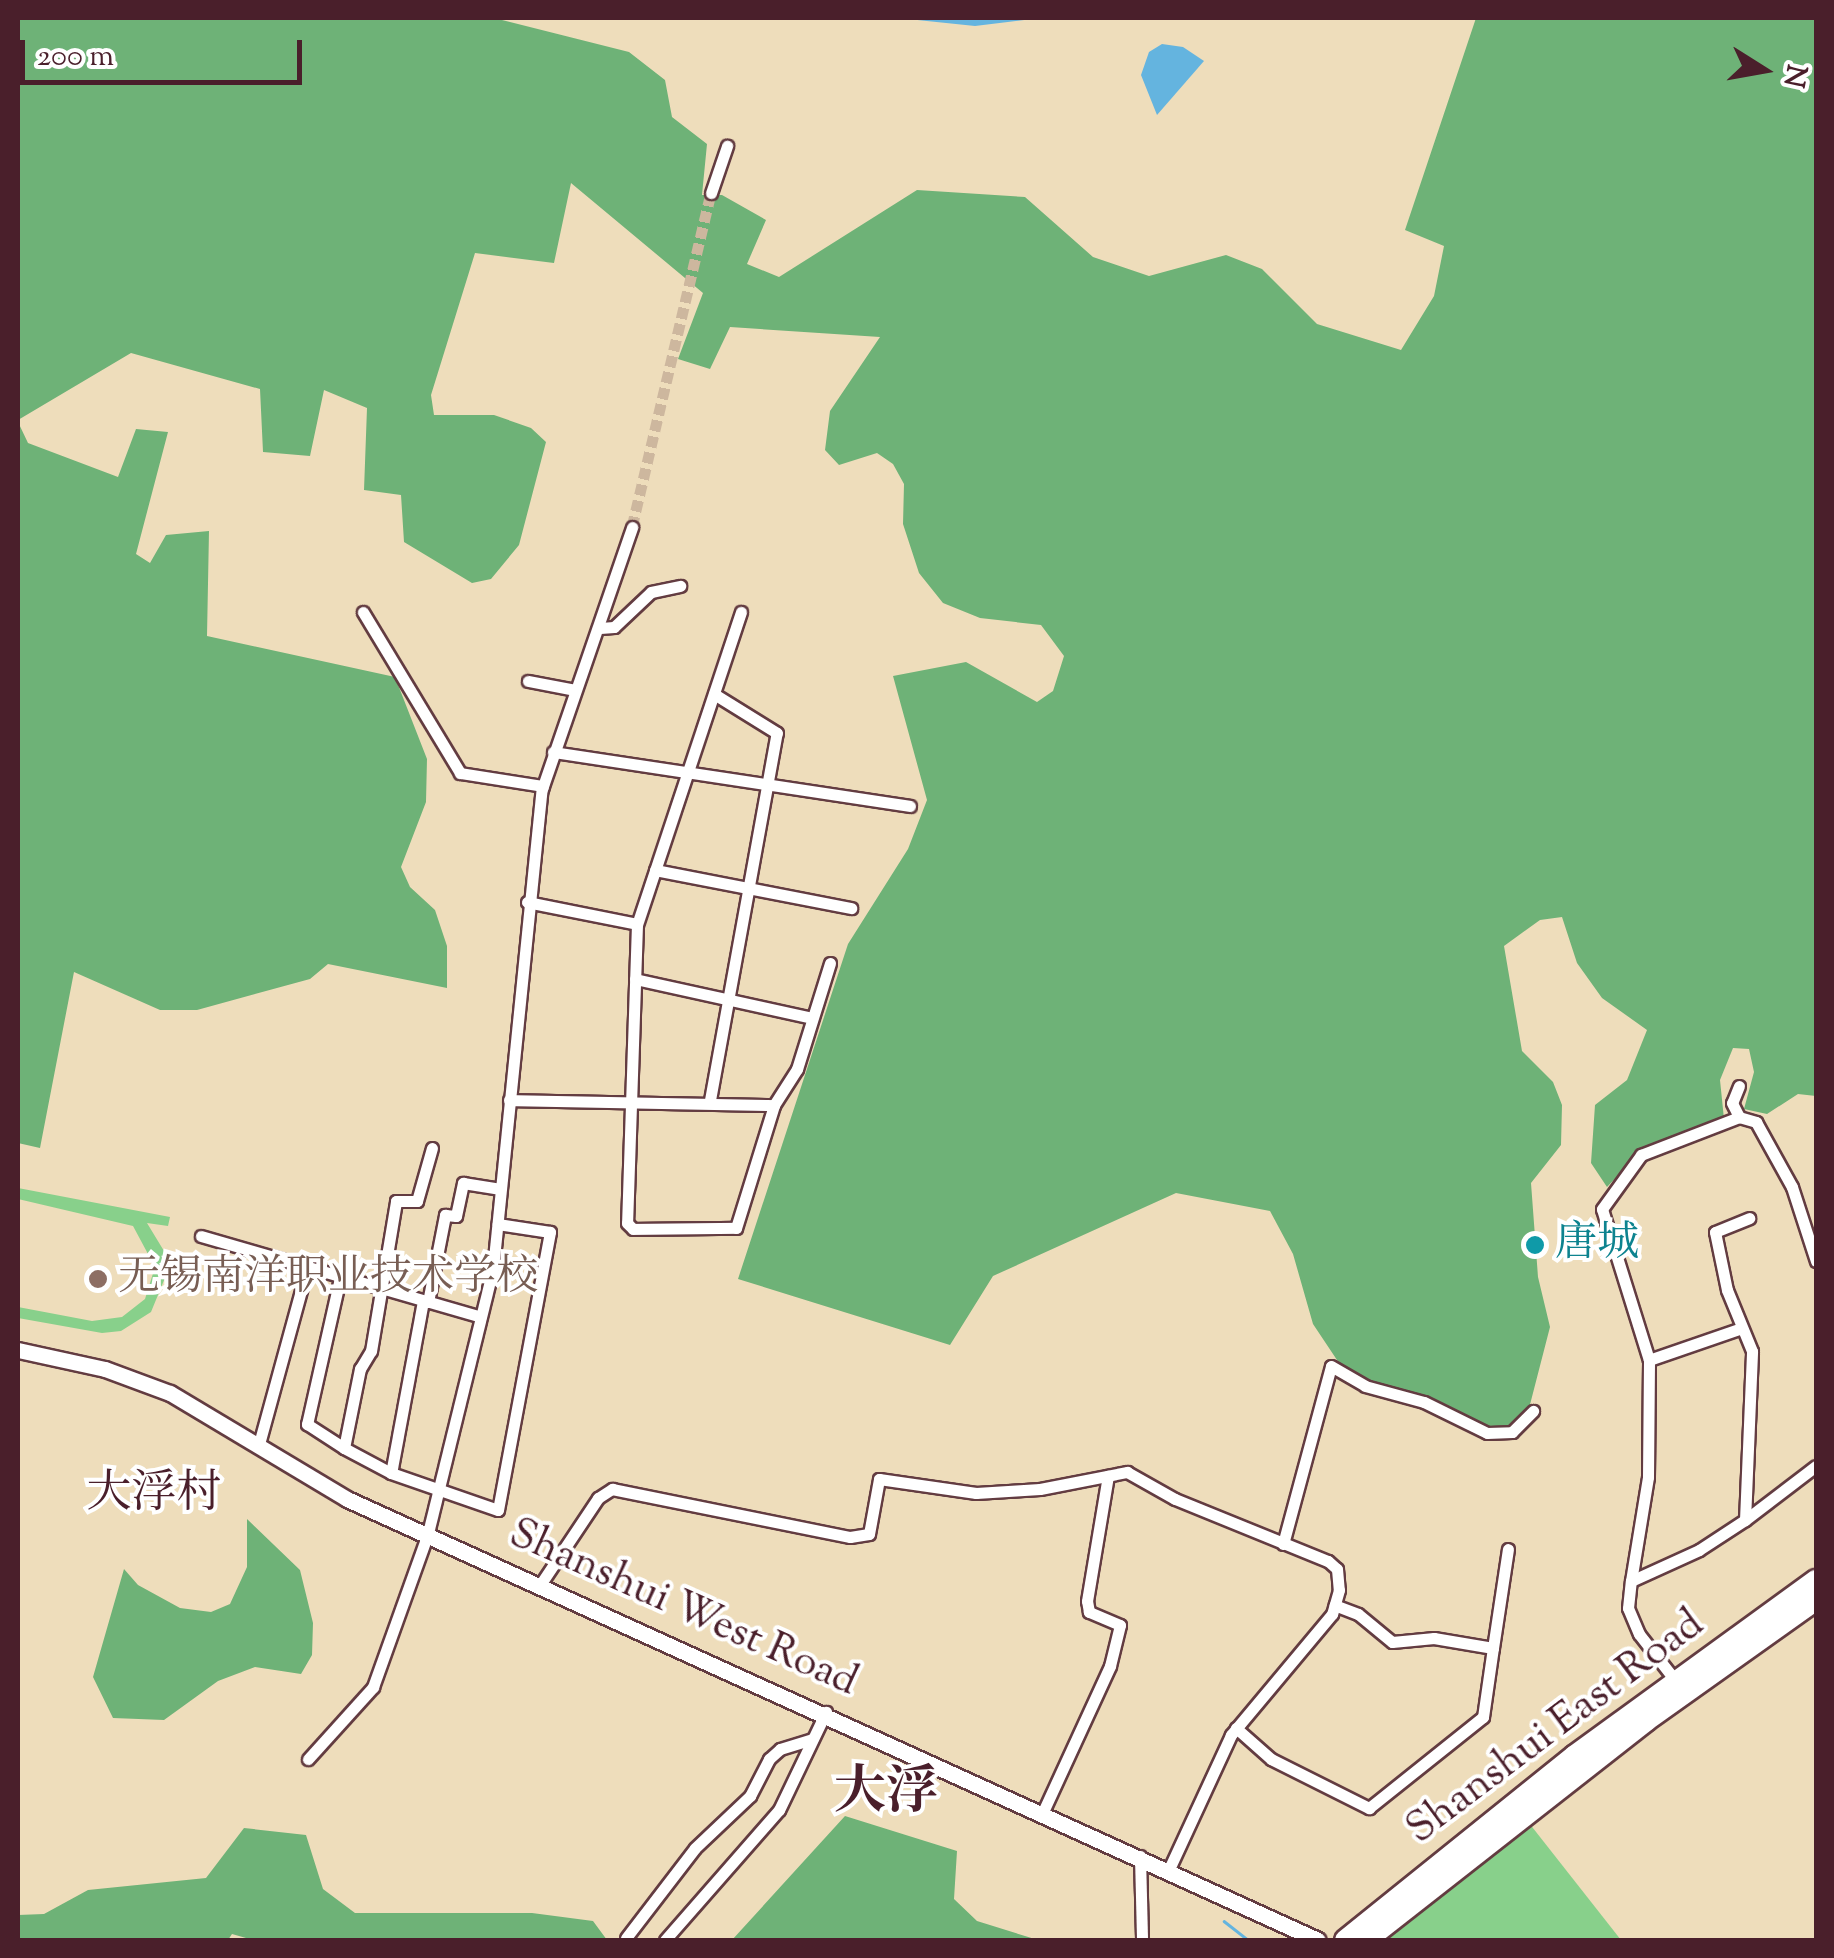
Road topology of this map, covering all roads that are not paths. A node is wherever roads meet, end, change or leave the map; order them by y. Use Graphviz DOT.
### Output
graph roads {
  1 [pos="727,146"];
  2 [pos="710,193"];
  3 [pos="632,527"];
  4 [pos="680,586"];
  5 [pos="363,612"];
  6 [pos="741,612"];
  7 [pos="600,628"];
  8 [pos="528,681"];
  9 [pos="575,690"];
  10 [pos="714,694"];
  11 [pos="553,752"];
  12 [pos="687,773"];
  13 [pos="768,784"];
  14 [pos="543,786"];
  15 [pos="910,806"];
  16 [pos="654,870"];
  17 [pos="748,887"];
  18 [pos="527,902"];
  19 [pos="851,908"];
  20 [pos="637,924"];
  21 [pos="830,962"];
  22 [pos="635,979"];
  23 [pos="729,995"];
  24 [pos="812,1018"];
  25 [pos="1739,1086"];
  26 [pos="508,1100"];
  27 [pos="631,1100"];
  28 [pos="710,1100"];
  29 [pos="774,1104"];
  30 [pos="1739,1117"];
  31 [pos="432,1148"];
  32 [pos="501,1189"];
  33 [pos="1748,1218"];
  34 [pos="498,1224"];
  35 [pos="202,1236"];
  36 [pos="1816,1262"];
  37 [pos="307,1268"];
  38 [pos="340,1278"];
  39 [pos="382,1290"];
  40 [pos="425,1301"];
  41 [pos="481,1317"];
  42 [pos="1742,1328"];
  43 [pos="18,1350"];
  44 [pos="1650,1360"];
  45 [pos="1533,1412"];
  46 [pos="260,1444"];
  47 [pos="344,1448"];
  48 [pos="1816,1466"];
  49 [pos="391,1473"];
  50 [pos="1108,1476"];
  51 [pos="438,1494"];
  52 [pos="1745,1520"];
  53 [pos="428,1533"];
  54 [pos="1283,1544"];
  55 [pos="1508,1549"];
  56 [pos="1816,1580"];
  57 [pos="542,1582"];
  58 [pos="1631,1582"];
  59 [pos="1816,1600"];
  60 [pos="1335,1605"];
  61 [pos="1493,1648"];
  62 [pos="1674,1680"];
  63 [pos="826,1712"];
  64 [pos="1236,1728"];
  65 [pos="812,1739"];
  66 [pos="308,1759"];
  67 [pos="1042,1814"];
  68 [pos="1140,1856"];
  69 [pos="1169,1868"];
  70 [pos="626,1938"];
  71 [pos="665,1940"];
  72 [pos="1142,1940"];
  73 [pos="1318,1940"];
  74 [pos="1345,1940"];
  75 [pos="1367,1940"];
  1 -- 2 [label="street"];
  3 -- 7 [label="street"];
  4 -- 7 [label="street"];
  5 -- 14 [label="street"];
  6 -- 10 [label="street"];
  7 -- 9 [label="street"];
  8 -- 9 [label="street"];
  9 -- 11 [label="street"];
  10 -- 12 [label="street"];
  10 -- 13 [label="street"];
  11 -- 12 [label="street"];
  11 -- 14 [label="street"];
  12 -- 13 [label="street"];
  12 -- 16 [label="street"];
  13 -- 15 [label="street"];
  13 -- 17 [label="street"];
  14 -- 18 [label="street"];
  16 -- 17 [label="street"];
  16 -- 20 [label="street"];
  17 -- 19 [label="street"];
  17 -- 23 [label="street"];
  18 -- 20 [label="street"];
  18 -- 26 [label="street"];
  20 -- 22 [label="street"];
  21 -- 24 [label="street"];
  22 -- 23 [label="street"];
  22 -- 27 [label="street"];
  23 -- 24 [label="street"];
  23 -- 28 [label="street"];
  24 -- 29 [label="street"];
  25 -- 30 [label="street"];
  26 -- 27 [label="street"];
  26 -- 32 [label="street"];
  27 -- 28 [label="street"];
  27 -- 29 [label="street"];
  28 -- 29 [label="street"];
  30 -- 36 [label="street"];
  30 -- 44 [label="street"];
  31 -- 39 [label="street"];
  32 -- 34 [label="street"];
  32 -- 40 [label="street"];
  33 -- 42 [label="street"];
  34 -- 41 [label="street"];
  34 -- 51 [label="street"];
  35 -- 37 [label="street"];
  37 -- 38 [label="street"];
  37 -- 46 [label="street"];
  38 -- 39 [label="street"];
  38 -- 47 [label="street"];
  39 -- 40 [label="street"];
  39 -- 47 [label="street"];
  40 -- 41 [label="street"];
  40 -- 49 [label="street"];
  41 -- 51 [label="street"];
  42 -- 44 [label="street"];
  42 -- 52 [label="street"];
  43 -- 46 [label="street, Shanshui West Road"];
  44 -- 58 [label="street"];
  45 -- 54 [label="street"];
  46 -- 53 [label="street, Shanshui West Road"];
  47 -- 49 [label="street"];
  48 -- 52 [label="street"];
  49 -- 51 [label="street"];
  50 -- 54 [label="street"];
  50 -- 57 [label="street"];
  50 -- 67 [label="street"];
  51 -- 53 [label="street"];
  52 -- 58 [label="street"];
  53 -- 57 [label="street, Shanshui West Road"];
  53 -- 66 [label="street"];
  54 -- 60 [label="street"];
  55 -- 61 [label="street"];
  56 -- 62 [label="highway, Shanshui East Road"];
  57 -- 63 [label="street, Shanshui West Road"];
  58 -- 62 [label="street"];
  59 -- 75 [label="highway, Shanshui East Road"];
  60 -- 61 [label="street"];
  60 -- 64 [label="street"];
  61 -- 64 [label="street"];
  62 -- 74 [label="highway, Shanshui East Road"];
  63 -- 65 [label="street"];
  63 -- 67 [label="street, Shanshui West Road"];
  64 -- 69 [label="street"];
  65 -- 70 [label="street"];
  65 -- 71 [label="street"];
  67 -- 68 [label="street, Shanshui West Road"];
  68 -- 69 [label="street, Shanshui West Road"];
  68 -- 72 [label="street"];
  69 -- 73 [label="street, Shanshui West Road"];
}
